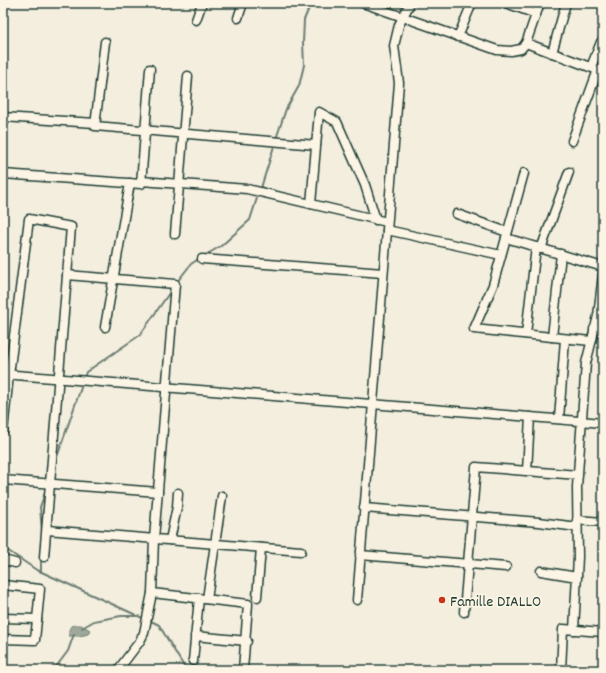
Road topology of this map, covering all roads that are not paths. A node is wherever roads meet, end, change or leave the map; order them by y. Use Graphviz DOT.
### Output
graph roads {
  1 [pos="202,3"];
  2 [pos="243,3"];
  3 [pos="363,3"];
  4 [pos="410,3"];
  5 [pos="472,3"];
  6 [pos="506,3"];
  7 [pos="540,3"];
  8 [pos="566,3"];
  9 [pos="536,14"];
  10 [pos="403,17"];
  11 [pos="238,18"];
  12 [pos="196,20"];
  13 [pos="458,37"];
  14 [pos="105,42"];
  15 [pos="600,42"];
  16 [pos="526,43"];
  17 [pos="552,53"];
  18 [pos="150,68"];
  19 [pos="597,70"];
  20 [pos="188,76"];
  21 [pos="3,116"];
  22 [pos="95,123"];
  23 [pos="145,130"];
  24 [pos="183,134"];
  25 [pos="572,141"];
  26 [pos="316,146"];
  27 [pos="568,172"];
  28 [pos="524,173"];
  29 [pos="3,174"];
  30 [pos="141,181"];
  31 [pos="130,183"];
  32 [pos="179,184"];
  33 [pos="311,204"];
  34 [pos="457,214"];
  35 [pos="376,220"];
  36 [pos="387,226"];
  37 [pos="175,234"];
  38 [pos="507,235"];
  39 [pos="539,248"];
  40 [pos="561,254"];
  41 [pos="501,255"];
  42 [pos="202,259"];
  43 [pos="603,267"];
  44 [pos="383,274"];
  45 [pos="603,274"];
  46 [pos="67,275"];
  47 [pos="113,279"];
  48 [pos="105,327"];
  49 [pos="594,329"];
  50 [pos="603,330"];
  51 [pos="526,334"];
  52 [pos="552,337"];
  53 [pos="566,339"];
  54 [pos="591,341"];
  55 [pos="6,374"];
  56 [pos="59,379"];
  57 [pos="166,387"];
  58 [pos="373,404"];
  59 [pos="530,417"];
  60 [pos="559,419"];
  61 [pos="581,421"];
  62 [pos="603,423"];
  63 [pos="3,431"];
  64 [pos="527,471"];
  65 [pos="578,475"];
  66 [pos="3,480"];
  67 [pos="50,484"];
  68 [pos="158,492"];
  69 [pos="178,492"];
  70 [pos="222,496"];
  71 [pos="364,508"];
  72 [pos="472,516"];
  73 [pos="603,522"];
  74 [pos="577,524"];
  75 [pos="47,530"];
  76 [pos="154,539"];
  77 [pos="170,540"];
  78 [pos="215,544"];
  79 [pos="261,548"];
  80 [pos="301,551"];
  81 [pos="360,555"];
  82 [pos="44,556"];
  83 [pos="3,560"];
  84 [pos="15,563"];
  85 [pos="468,564"];
  86 [pos="506,567"];
  87 [pos="541,571"];
  88 [pos="577,577"];
  89 [pos="3,585"];
  90 [pos="152,593"];
  91 [pos="203,598"];
  92 [pos="257,598"];
  93 [pos="357,600"];
  94 [pos="464,612"];
  95 [pos="3,618"];
  96 [pos="37,619"];
  97 [pos="574,630"];
  98 [pos="603,632"];
  99 [pos="195,636"];
  100 [pos="3,639"];
  101 [pos="246,641"];
  102 [pos="193,660"];
  103 [pos="118,670"];
  104 [pos="243,670"];
  105 [pos="561,670"];
  1 -- 12 [label="street"];
  2 -- 11 [label="street"];
  3 -- 10 [label="street"];
  4 -- 10 [label="street"];
  5 -- 13 [label="street"];
  6 -- 9 [label="street"];
  7 -- 9 [label="street"];
  8 -- 17 [label="street"];
  9 -- 16 [label="street"];
  10 -- 13 [label="street"];
  10 -- 36 [label="street"];
  13 -- 16 [label="street"];
  14 -- 22 [label="street"];
  15 -- 19 [label="street"];
  16 -- 17 [label="street"];
  17 -- 19 [label="street"];
  18 -- 23 [label="street"];
  19 -- 25 [label="street"];
  20 -- 24 [label="street"];
  21 -- 22 [label="street"];
  22 -- 23 [label="street"];
  23 -- 24 [label="street"];
  23 -- 30 [label="street"];
  24 -- 26 [label="street"];
  24 -- 32 [label="street"];
  26 -- 33 [label="street"];
  26 -- 35 [label="street"];
  27 -- 39 [label="street"];
  28 -- 38 [label="street"];
  29 -- 31 [label="street"];
  30 -- 31 [label="street"];
  30 -- 32 [label="street"];
  31 -- 47 [label="street"];
  32 -- 33 [label="street"];
  32 -- 37 [label="street"];
  33 -- 35 [label="street"];
  34 -- 38 [label="street"];
  35 -- 36 [label="street"];
  36 -- 41 [label="street"];
  36 -- 44 [label="street"];
  38 -- 39 [label="street"];
  38 -- 41 [label="street"];
  39 -- 40 [label="street"];
  39 -- 51 [label="street"];
  40 -- 43 [label="street"];
  40 -- 52 [label="street"];
  41 -- 51 [label="street"];
  42 -- 44 [label="street"];
  44 -- 58 [label="street"];
  45 -- 49 [label="street"];
  46 -- 47 [label="street"];
  46 -- 55 [label="street"];
  46 -- 56 [label="street"];
  47 -- 48 [label="street"];
  47 -- 57 [label="street"];
  49 -- 50 [label="street"];
  49 -- 54 [label="street"];
  51 -- 52 [label="street"];
  52 -- 53 [label="street"];
  53 -- 54 [label="street"];
  53 -- 60 [label="street"];
  54 -- 61 [label="street"];
  55 -- 56 [label="street"];
  55 -- 63 [label="street"];
  56 -- 57 [label="street"];
  56 -- 67 [label="street"];
  57 -- 58 [label="street"];
  57 -- 68 [label="street"];
  58 -- 59 [label="street"];
  58 -- 71 [label="street"];
  59 -- 60 [label="street"];
  59 -- 64 [label="street"];
  60 -- 61 [label="street"];
  61 -- 62 [label="street"];
  61 -- 65 [label="street"];
  64 -- 65 [label="street"];
  64 -- 72 [label="street"];
  65 -- 74 [label="street"];
  66 -- 67 [label="street"];
  67 -- 68 [label="street"];
  67 -- 75 [label="street"];
  68 -- 76 [label="street"];
  69 -- 77 [label="street"];
  70 -- 78 [label="street"];
  71 -- 72 [label="street"];
  71 -- 81 [label="street"];
  72 -- 74 [label="street"];
  72 -- 85 [label="street"];
  73 -- 74 [label="street"];
  74 -- 88 [label="street"];
  75 -- 76 [label="street"];
  75 -- 82 [label="street"];
  76 -- 77 [label="street"];
  76 -- 90 [label="street"];
  77 -- 78 [label="street"];
  78 -- 79 [label="street"];
  78 -- 91 [label="street"];
  79 -- 80 [label="street"];
  79 -- 92 [label="street"];
  81 -- 85 [label="street"];
  81 -- 93 [label="street"];
  83 -- 84 [label="street"];
  85 -- 86 [label="street"];
  85 -- 94 [label="street"];
  87 -- 88 [label="street"];
  88 -- 97 [label="street"];
  89 -- 96 [label="street"];
  90 -- 91 [label="street"];
  90 -- 103 [label="street"];
  91 -- 99 [label="street"];
  91 -- 101 [label="street"];
  95 -- 96 [label="street"];
  96 -- 100 [label="street"];
  97 -- 98 [label="street"];
  97 -- 105 [label="street"];
  99 -- 101 [label="street"];
  99 -- 102 [label="street"];
  101 -- 104 [label="street"];
}
